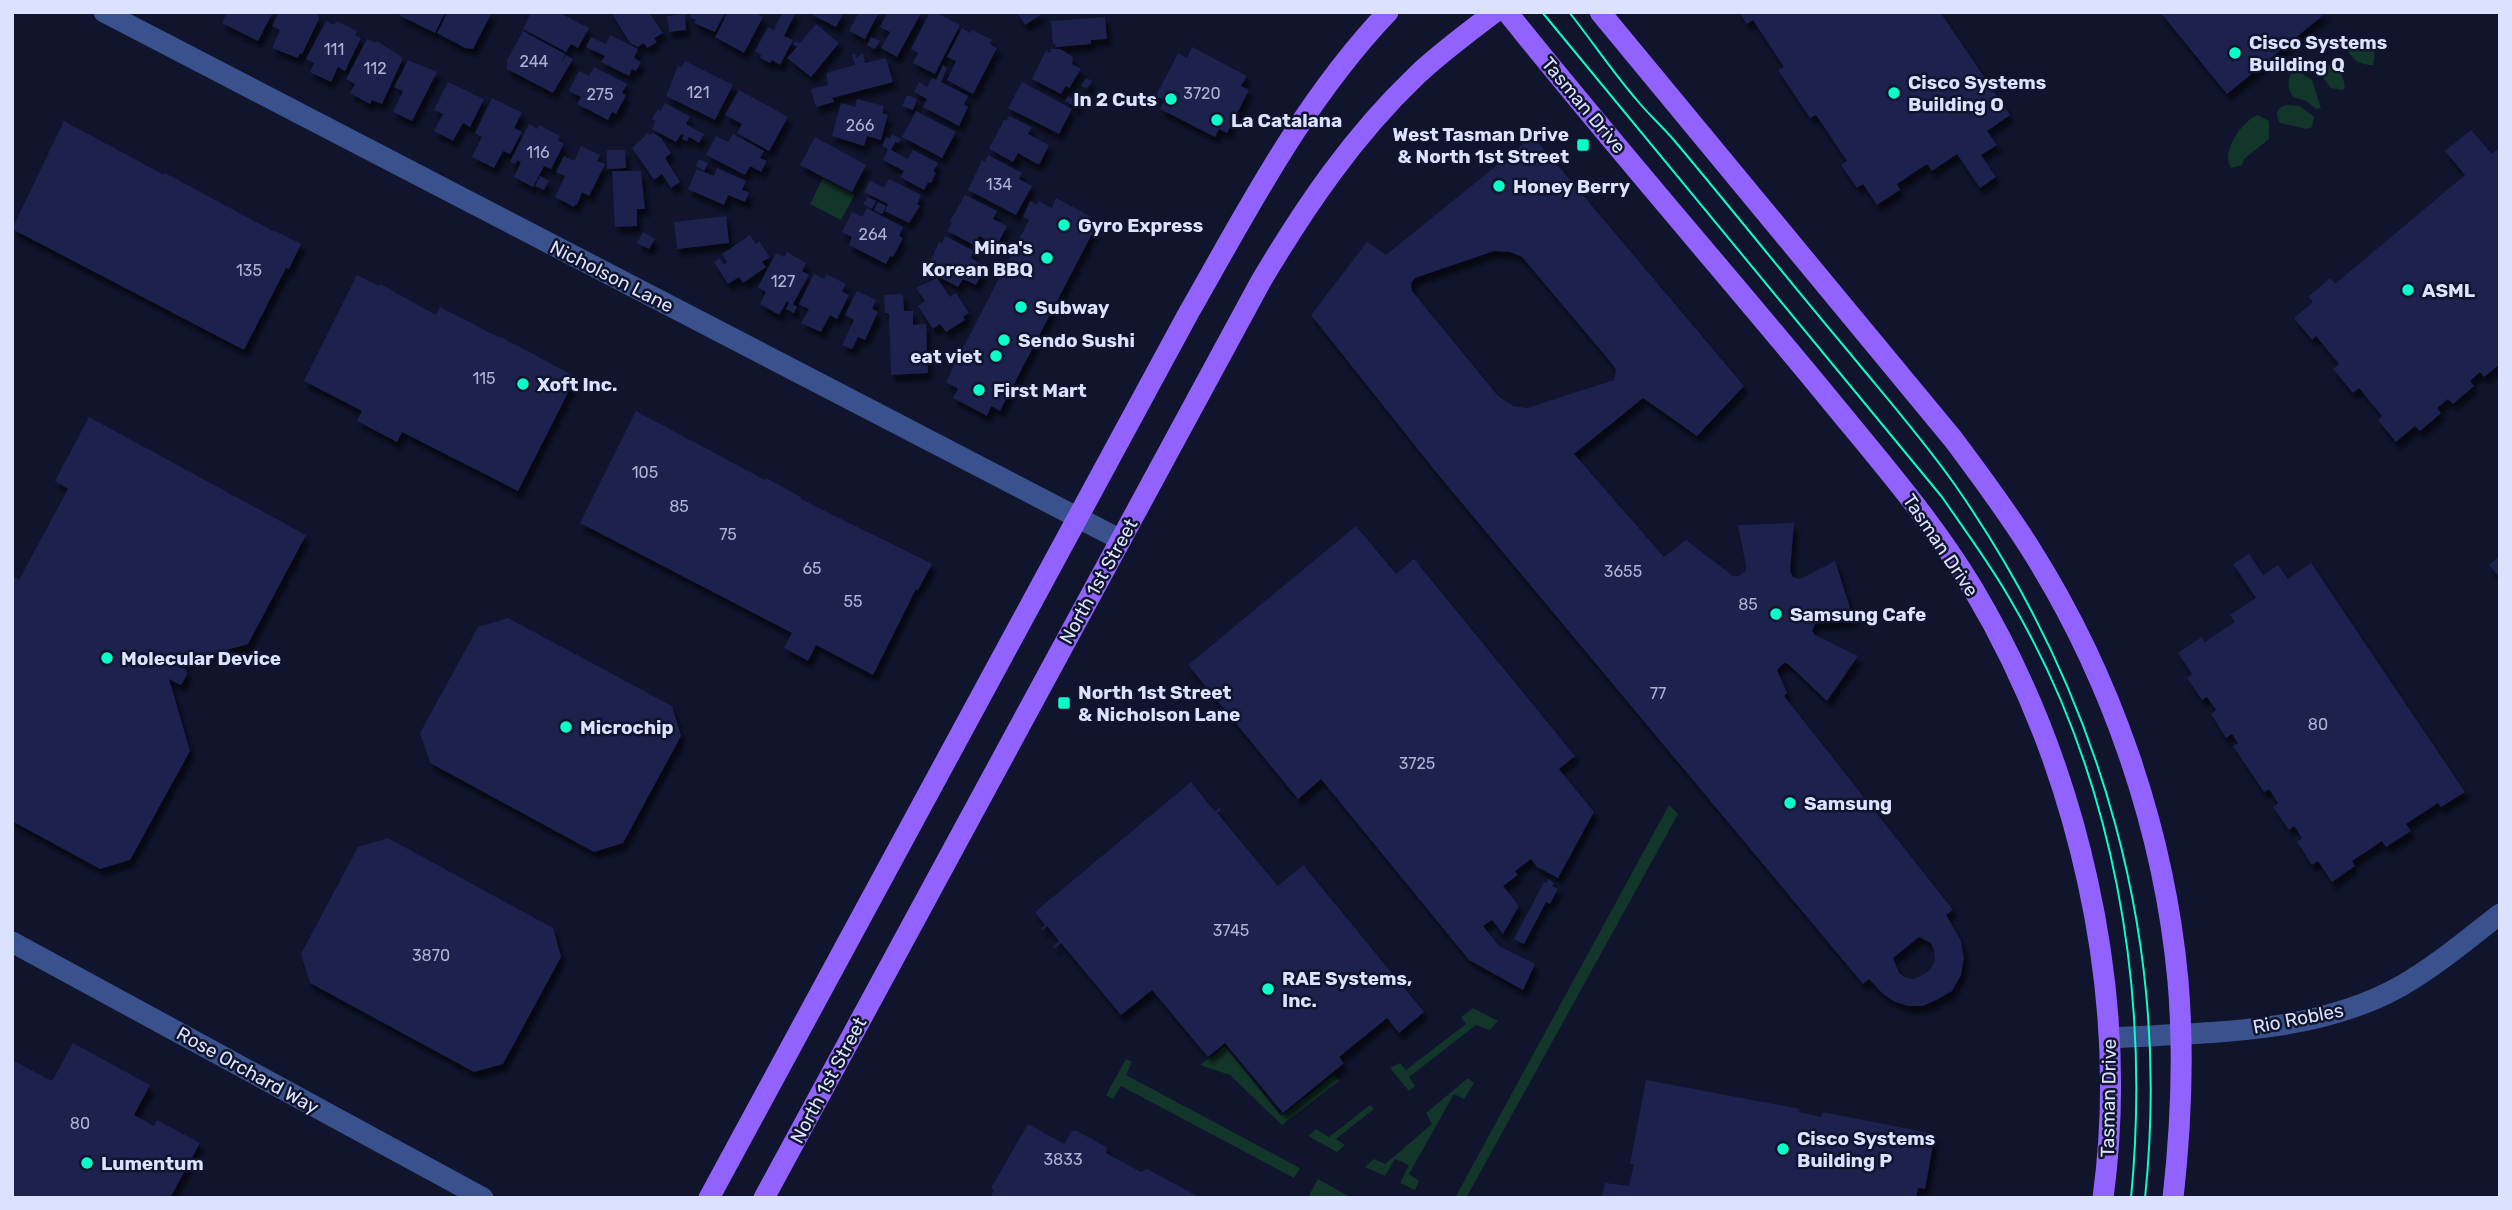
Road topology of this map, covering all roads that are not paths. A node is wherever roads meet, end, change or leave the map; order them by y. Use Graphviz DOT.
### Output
graph roads {
  1 [pos="104,12"];
  2 [pos="1388,12"];
  3 [pos="1495,12"];
  4 [pos="1507,12"];
  5 [pos="1600,12"];
  6 [pos="1078,518"];
  7 [pos="1121,540"];
  8 [pos="2500,914"];
  9 [pos="12,942"];
  10 [pos="2179,1034"];
  11 [pos="2110,1038"];
  12 [pos="483,1198"];
  13 [pos="709,1198"];
  14 [pos="764,1198"];
  15 [pos="2104,1198"];
  16 [pos="2173,1198"];
  1 -- 6 [label="street, Nicholson Lane"];
  2 -- 6 [label="main road"];
  3 -- 7 [label="main road, North 1st Street"];
  4 -- 11 [label="main road, Tasman Drive"];
  5 -- 10 [label="main road"];
  6 -- 7 [label="street, Nicholson Lane"];
  6 -- 13 [label="main road"];
  7 -- 14 [label="main road, North 1st Street"];
  8 -- 10 [label="street, Rio Robles"];
  9 -- 12 [label="street, Rose Orchard Way"];
  10 -- 11 [label="street, Rio Robles"];
  10 -- 16 [label="main road"];
  11 -- 15 [label="main road, Tasman Drive"];
}
